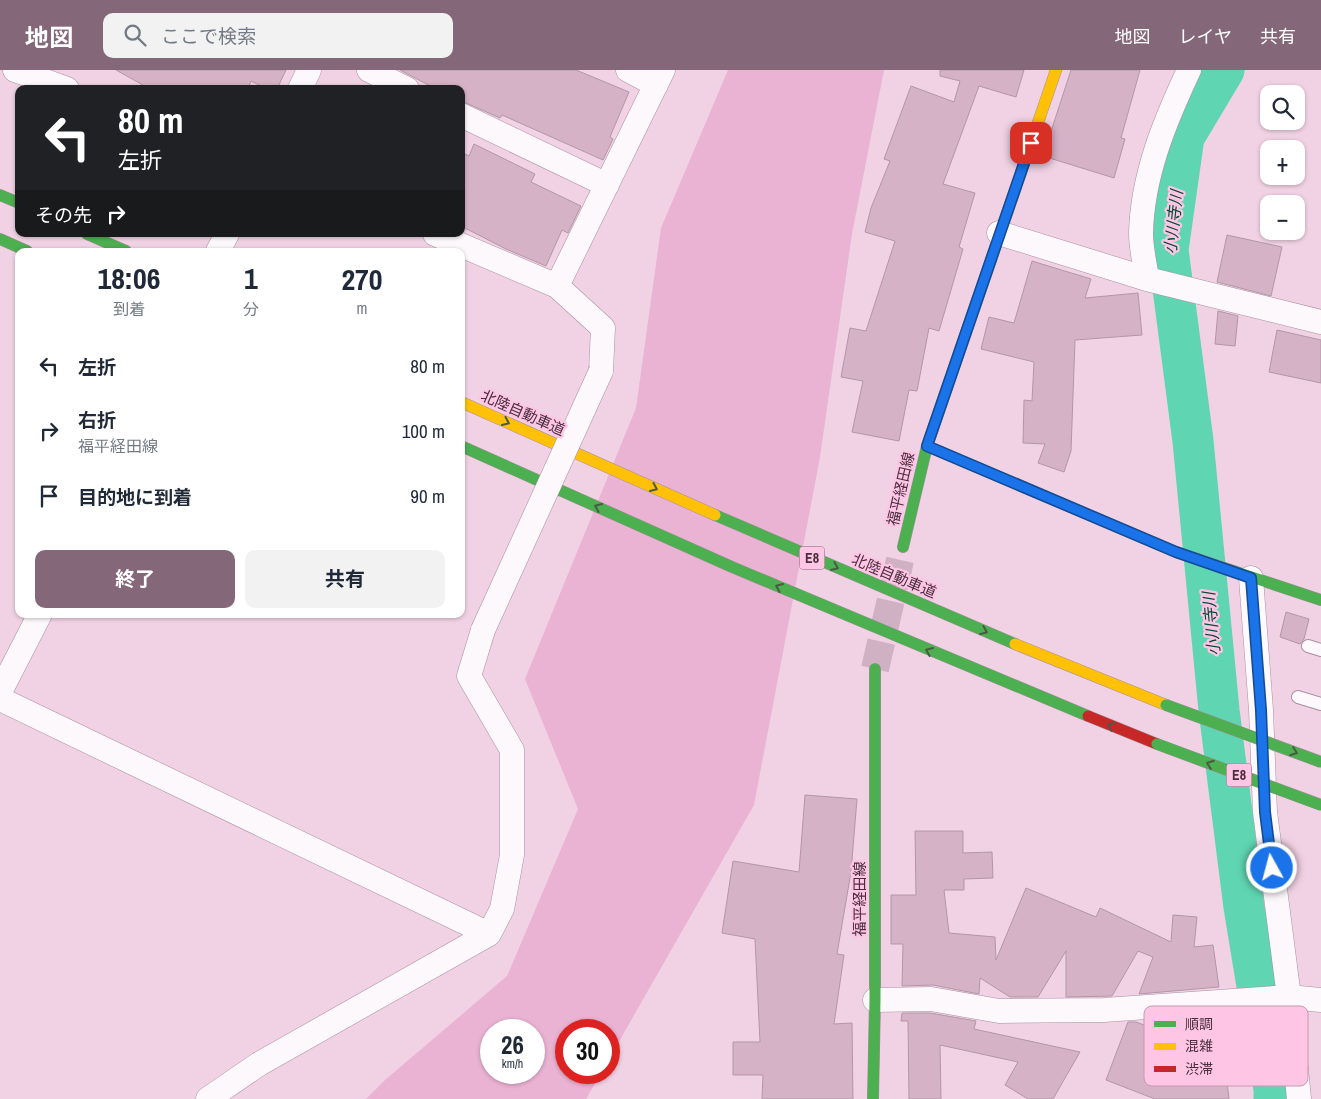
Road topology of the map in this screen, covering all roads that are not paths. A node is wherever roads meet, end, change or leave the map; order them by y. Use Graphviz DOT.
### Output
graph roads {
  1 [pos="15,70"];
  2 [pos="309,70"];
  3 [pos="369,70"];
  4 [pos="628,70"];
  5 [pos="1056,70"];
  6 [pos="1189,70"];
  7 [pos="660,77"];
  8 [pos="56,85"];
  9 [pos="302,85"];
  10 [pos="400,85"];
  11 [pos="465,117"];
  12 [pos="607,185"];
  13 [pos="0,195"];
  14 [pos="15,201"];
  15 [pos="999,233"];
  16 [pos="94,237"];
  17 [pos="442,237"];
  18 [pos="0,239"];
  19 [pos="20,248"];
  20 [pos="119,248"];
  21 [pos="1147,279"];
  22 [pos="557,286"];
  23 [pos="1321,322"];
  24 [pos="465,404"];
  25 [pos="927,446"];
  26 [pos="465,448"];
  27 [pos="903,547"];
  28 [pos="1251,578"];
  29 [pos="1321,600"];
  30 [pos="38,618"];
  31 [pos="875,669"];
  32 [pos="0,692"];
  33 [pos="1298,697"];
  34 [pos="0,699"];
  35 [pos="1321,704"];
  36 [pos="1321,762"];
  37 [pos="1321,805"];
  38 [pos="490,934"];
  39 [pos="1289,997"];
  40 [pos="875,1000"];
  41 [pos="1321,1000"];
  42 [pos="1161,1006"];
  43 [pos="1290,1006"];
  44 [pos="1144,1007"];
  45 [pos="1298,1086"];
  46 [pos="208,1099"];
  47 [pos="873,1099"];
  48 [pos="1299,1099"];
  1 -- 8 [label="street"];
  2 -- 9 [label="street"];
  3 -- 10 [label="street"];
  4 -- 7 [label="street"];
  5 -- 15 [label="main road, 福平経田線"];
  6 -- 21 [label="street"];
  7 -- 12 [label="street"];
  11 -- 12 [label="street"];
  12 -- 22 [label="street"];
  13 -- 14 [label="main road"];
  15 -- 21 [label="street"];
  15 -- 25 [label="main road, 福平経田線"];
  16 -- 20 [label="main road"];
  17 -- 22 [label="street"];
  18 -- 19 [label="main road"];
  21 -- 23 [label="street"];
  22 -- 38 [label="street, bridge"];
  24 -- 36 [label="main road, 北陸自動車道 / E8, one-way, bridge"];
  25 -- 27 [label="main road, 福平経田線"];
  25 -- 28 [label="main road"];
  37 -- 26 [label="main road, E8, one-way, bridge"];
  28 -- 29 [label="main road"];
  28 -- 39 [label="street"];
  30 -- 32 [label="street"];
  31 -- 40 [label="main road, 福平経田線"];
  33 -- 35 [label="lane"];
  34 -- 38 [label="street"];
  38 -- 46 [label="street"];
  39 -- 41 [label="street"];
  39 -- 42 [label="street"];
  39 -- 43 [label="street"];
  40 -- 44 [label="street"];
  40 -- 47 [label="main road, 福平経田線"];
  45 -- 48 [label="street"];
}
